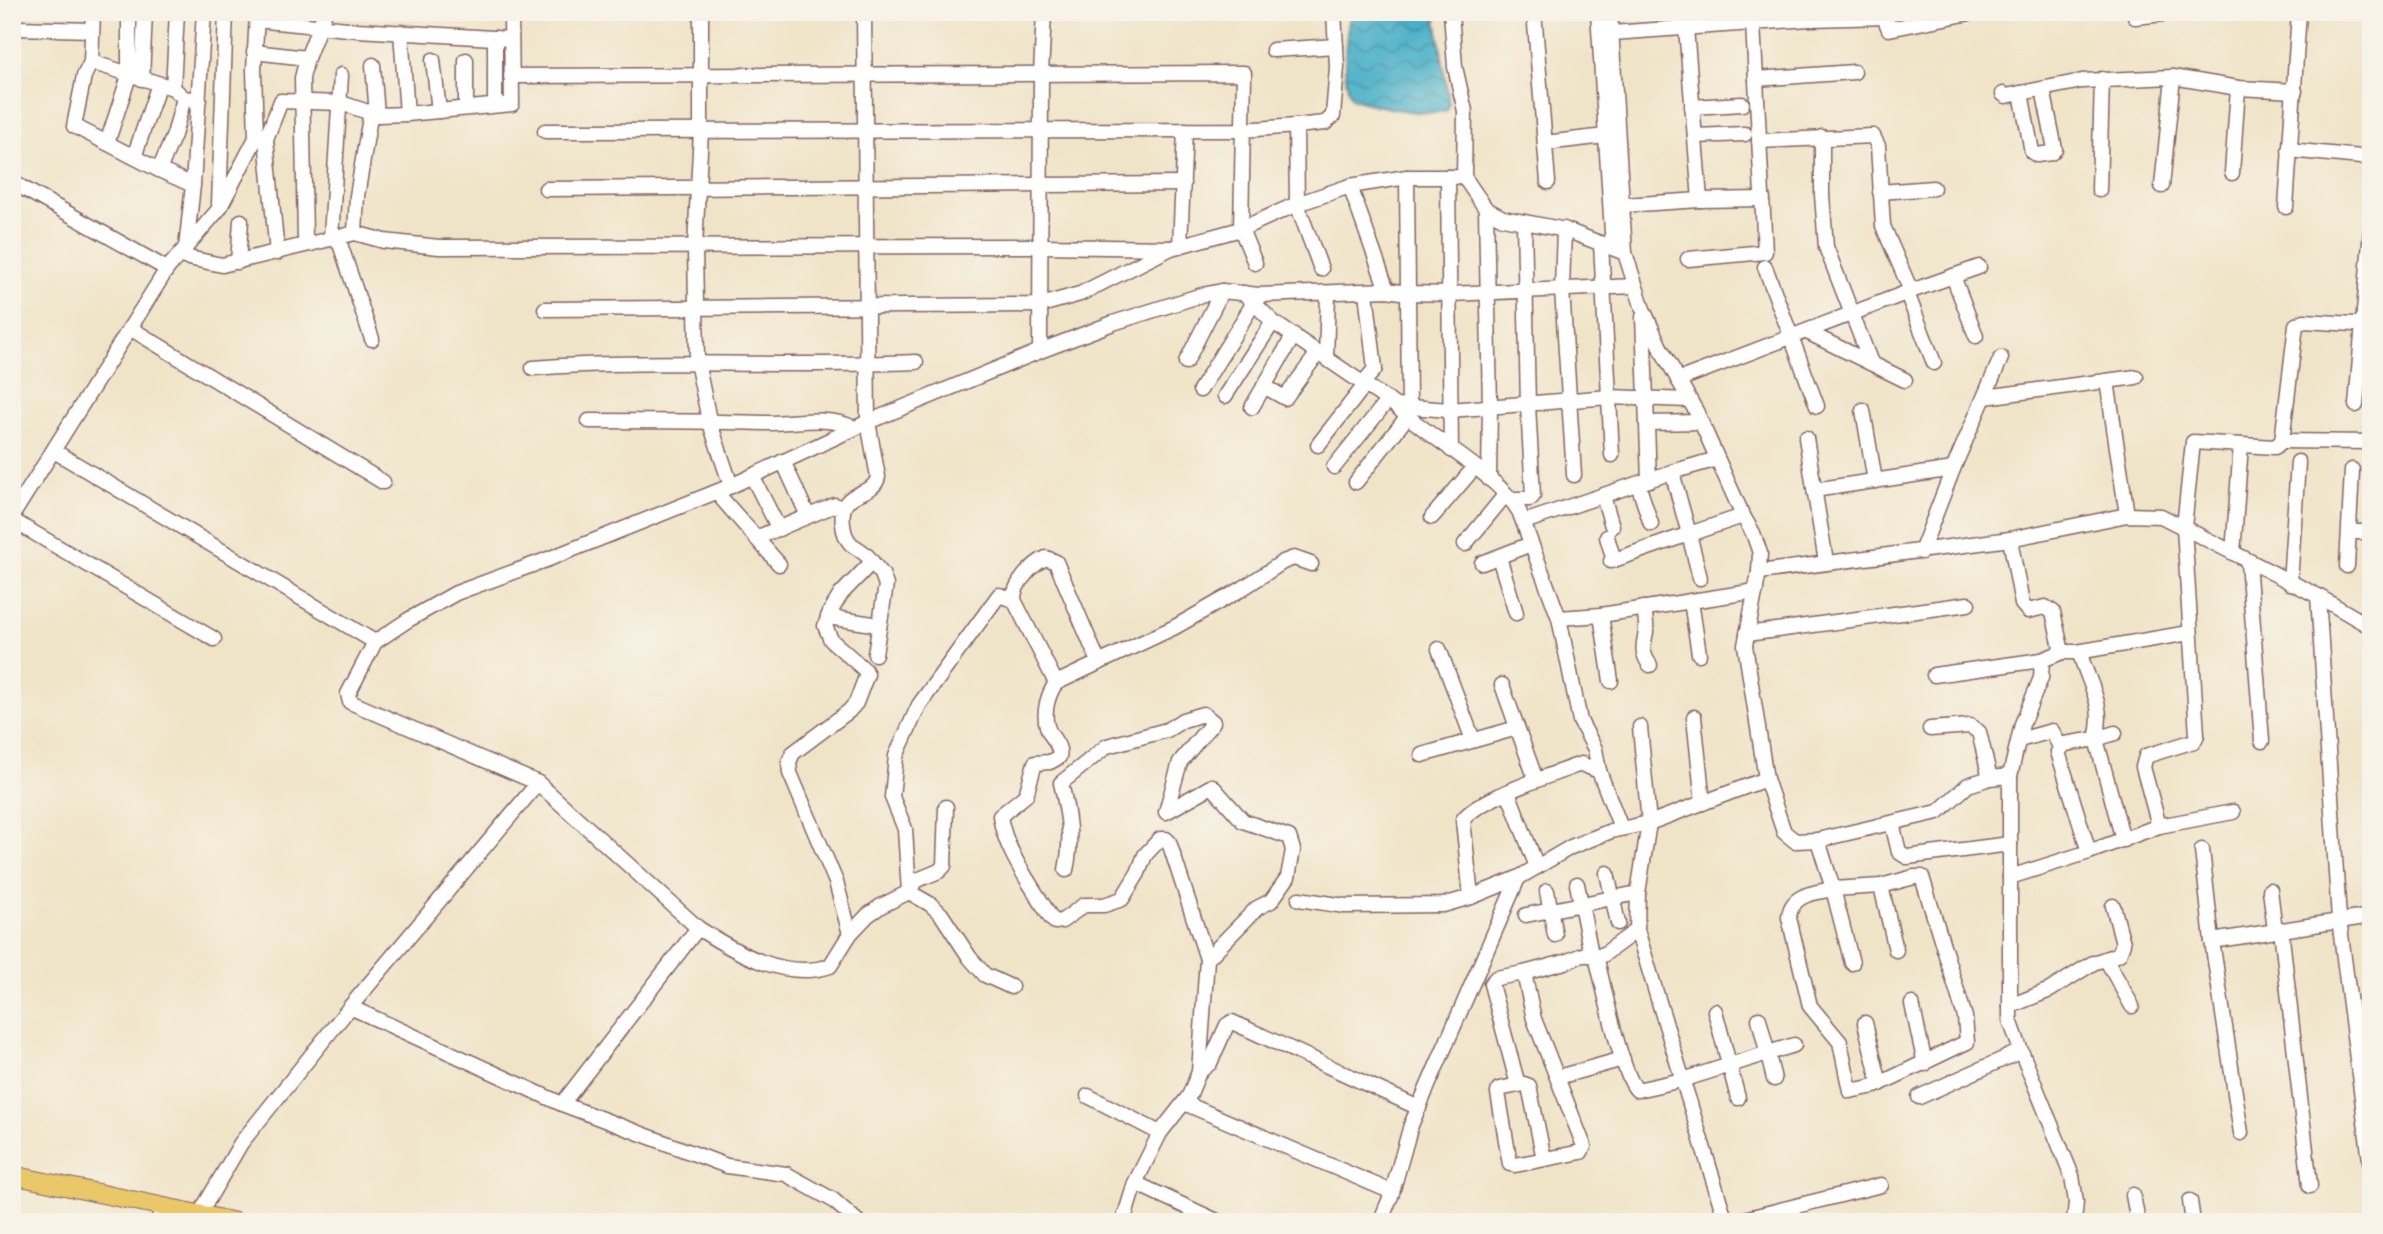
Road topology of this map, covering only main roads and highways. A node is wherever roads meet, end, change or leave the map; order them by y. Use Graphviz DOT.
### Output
graph roads {
  1 [pos="12,1175"];
  2 [pos="12,1186"];
  3 [pos="171,1217"];
  4 [pos="197,1218"];
  5 [pos="236,1222"];
  1 -- 3 [label="main road"];
  2 -- 3 [label="main road"];
  3 -- 4 [label="main road"];
  4 -- 5 [label="main road"];
}
